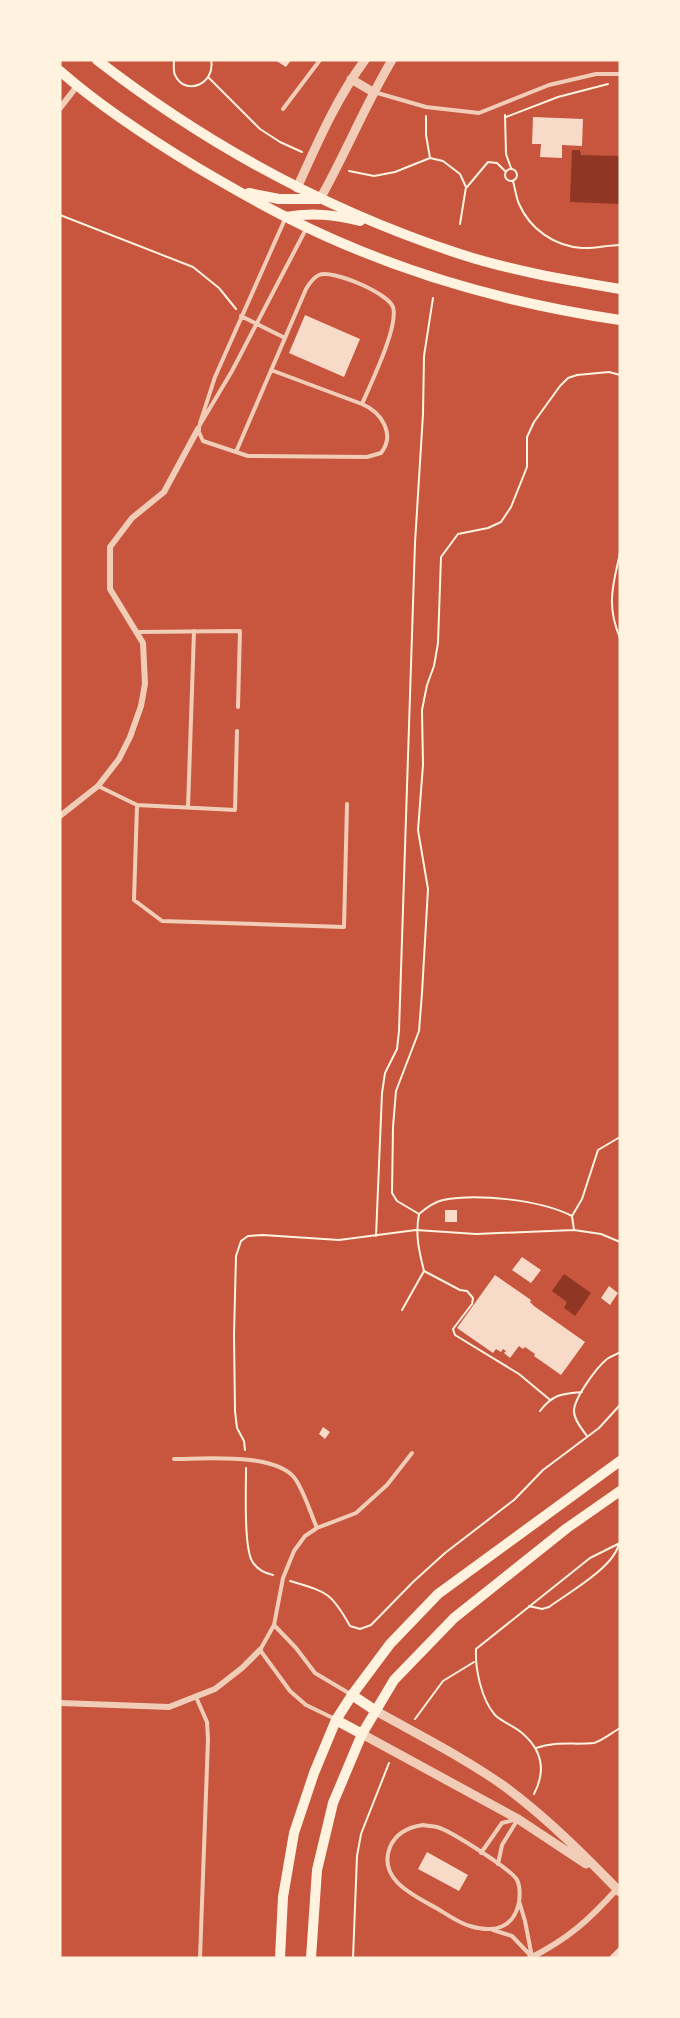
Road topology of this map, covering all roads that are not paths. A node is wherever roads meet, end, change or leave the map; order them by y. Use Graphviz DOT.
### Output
graph roads {
  1 [pos="98,60"];
  2 [pos="320,60"];
  3 [pos="365,60"];
  4 [pos="392,60"];
  5 [pos="60,71"];
  6 [pos="620,74"];
  7 [pos="351,79"];
  8 [pos="77,86"];
  9 [pos="373,92"];
  10 [pos="60,108"];
  11 [pos="283,109"];
  12 [pos="297,188"];
  13 [pos="234,189"];
  14 [pos="320,198"];
  15 [pos="286,217"];
  16 [pos="307,227"];
  17 [pos="392,230"];
  18 [pos="620,289"];
  19 [pos="242,316"];
  20 [pos="620,320"];
  21 [pos="256,323"];
  22 [pos="285,338"];
  23 [pos="271,370"];
  24 [pos="362,404"];
  25 [pos="198,429"];
  26 [pos="236,452"];
  27 [pos="194,631"];
  28 [pos="136,632"];
  29 [pos="238,707"];
  30 [pos="237,731"];
  31 [pos="98,786"];
  32 [pos="347,804"];
  33 [pos="137,805"];
  34 [pos="188,808"];
  35 [pos="60,816"];
  36 [pos="412,1453"];
  37 [pos="174,1459"];
  38 [pos="620,1461"];
  39 [pos="620,1491"];
  40 [pos="317,1528"];
  41 [pos="274,1625"];
  42 [pos="260,1650"];
  43 [pos="352,1695"];
  44 [pos="196,1696"];
  45 [pos="60,1703"];
  46 [pos="376,1711"];
  47 [pos="336,1720"];
  48 [pos="362,1734"];
  49 [pos="529,1805"];
  50 [pos="518,1819"];
  51 [pos="481,1853"];
  52 [pos="498,1864"];
  53 [pos="605,1877"];
  54 [pos="619,1891"];
  55 [pos="519,1900"];
  56 [pos="492,1930"];
  57 [pos="546,1950"];
  58 [pos="200,1958"];
  59 [pos="280,1958"];
  60 [pos="311,1958"];
  61 [pos="531,1958"];
  62 [pos="550,1958"];
  1 -- 12 [label="main road"];
  2 -- 11 [label="lane"];
  3 -- 7 [label="street"];
  4 -- 9 [label="street"];
  5 -- 8 [label="main road"];
  6 -- 9 [label="lane"];
  7 -- 9 [label="street"];
  7 -- 12 [label="street"];
  8 -- 10 [label="street"];
  8 -- 13 [label="main road"];
  9 -- 14 [label="street"];
  12 -- 14 [label="main road"];
  13 -- 14 [label="main road"];
  13 -- 15 [label="main road"];
  14 -- 17 [label="main road"];
  15 -- 16 [label="main road"];
  15 -- 17 [label="main road"];
  15 -- 19 [label="lane"];
  16 -- 20 [label="main road"];
  16 -- 21 [label="lane"];
  17 -- 18 [label="main road"];
  19 -- 21 [label="lane"];
  19 -- 25 [label="lane"];
  21 -- 22 [label="lane"];
  21 -- 25 [label="lane"];
  22 -- 23 [label="lane"];
  22 -- 24 [label="lane"];
  23 -- 24 [label="lane"];
  23 -- 26 [label="lane"];
  24 -- 26 [label="lane"];
  25 -- 26 [label="lane"];
  25 -- 28 [label="street"];
  27 -- 28 [label="lane"];
  27 -- 29 [label="lane"];
  27 -- 34 [label="lane"];
  28 -- 31 [label="street"];
  30 -- 34 [label="lane"];
  31 -- 33 [label="lane"];
  31 -- 35 [label="street"];
  32 -- 33 [label="lane"];
  33 -- 34 [label="lane"];
  36 -- 40 [label="lane"];
  37 -- 40 [label="lane"];
  38 -- 43 [label="main road"];
  39 -- 46 [label="main road"];
  40 -- 41 [label="lane"];
  41 -- 42 [label="lane"];
  41 -- 43 [label="lane"];
  42 -- 44 [label="street"];
  42 -- 47 [label="lane"];
  43 -- 46 [label="main road"];
  43 -- 47 [label="main road"];
  44 -- 45 [label="street"];
  44 -- 58 [label="lane"];
  46 -- 48 [label="main road"];
  46 -- 49 [label="street"];
  47 -- 48 [label="main road"];
  47 -- 59 [label="main road"];
  48 -- 50 [label="street"];
  48 -- 60 [label="main road"];
  49 -- 50 [label="street"];
  49 -- 53 [label="street"];
  50 -- 51 [label="lane"];
  50 -- 52 [label="lane"];
  50 -- 53 [label="street"];
  51 -- 52 [label="lane"];
  51 -- 56 [label="lane"];
  52 -- 55 [label="lane"];
  53 -- 54 [label="street"];
  54 -- 57 [label="street"];
  55 -- 56 [label="lane"];
  55 -- 61 [label="lane"];
  56 -- 61 [label="lane"];
  57 -- 61 [label="street"];
  57 -- 62 [label="street"];
}
